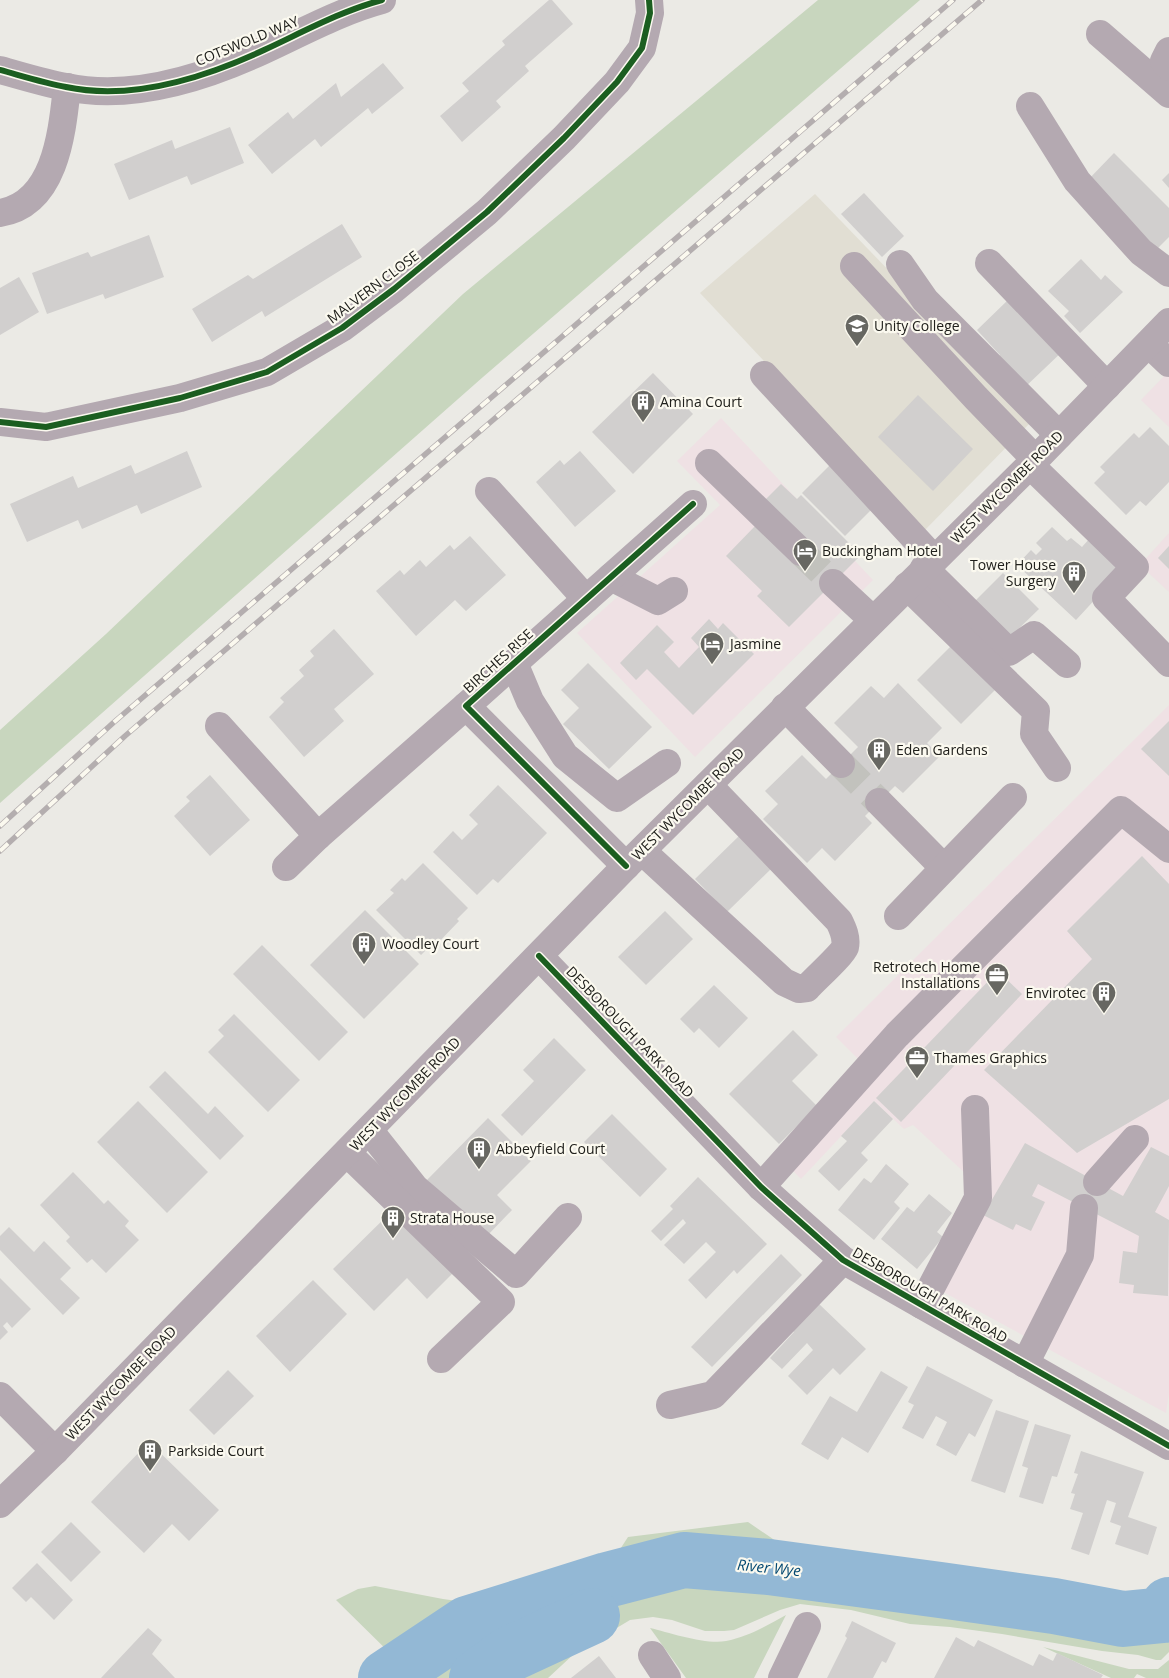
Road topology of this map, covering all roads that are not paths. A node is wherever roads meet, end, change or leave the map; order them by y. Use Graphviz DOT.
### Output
graph roads {
  1 [pos="382,0"];
  2 [pos="649,0"];
  3 [pos="1100,34"];
  4 [pos="1169,51"];
  5 [pos="1169,67"];
  6 [pos="0,70"];
  7 [pos="67,88"];
  8 [pos="1169,94"];
  9 [pos="1030,106"];
  10 [pos="0,212"];
  11 [pos="900,264"];
  12 [pos="989,264"];
  13 [pos="854,266"];
  14 [pos="1169,273"];
  15 [pos="1169,322"];
  16 [pos="1149,344"];
  17 [pos="1169,363"];
  18 [pos="764,375"];
  19 [pos="1107,386"];
  20 [pos="0,422"];
  21 [pos="1059,435"];
  22 [pos="1032,462"];
  23 [pos="709,463"];
  24 [pos="489,491"];
  25 [pos="693,504"];
  26 [pos="801,552"];
  27 [pos="922,571"];
  28 [pos="611,577"];
  29 [pos="833,583"];
  30 [pos="674,591"];
  31 [pos="586,599"];
  32 [pos="873,620"];
  33 [pos="514,663"];
  34 [pos="1169,663"];
  35 [pos="1066,664"];
  36 [pos="466,706"];
  37 [pos="785,707"];
  38 [pos="219,726"];
  39 [pos="667,762"];
  40 [pos="841,764"];
  41 [pos="1058,768"];
  42 [pos="708,785"];
  43 [pos="1013,797"];
  44 [pos="880,802"];
  45 [pos="318,836"];
  46 [pos="1169,849"];
  47 [pos="634,859"];
  48 [pos="286,867"];
  49 [pos="944,868"];
  50 [pos="898,916"];
  51 [pos="539,956"];
  52 [pos="975,1109"];
  53 [pos="370,1130"];
  54 [pos="1135,1139"];
  55 [pos="347,1153"];
  56 [pos="1097,1182"];
  57 [pos="761,1187"];
  58 [pos="1084,1208"];
  59 [pos="568,1218"];
  60 [pos="843,1260"];
  61 [pos="922,1305"];
  62 [pos="441,1359"];
  63 [pos="1025,1364"];
  64 [pos="0,1396"];
  65 [pos="670,1405"];
  66 [pos="1169,1446"];
  67 [pos="55,1451"];
  68 [pos="0,1504"];
  69 [pos="807,1626"];
  70 [pos="652,1655"];
  71 [pos="667,1678"];
  72 [pos="782,1678"];
  1 -- 7 [label="street, COTSWOLD WAY"];
  2 -- 20 [label="street, MALVERN CLOSE"];
  3 -- 8 [label="street"];
  4 -- 5 [label="street"];
  6 -- 7 [label="street, COTSWOLD WAY"];
  7 -- 10 [label="street"];
  9 -- 14 [label="street"];
  11 -- 21 [label="street"];
  12 -- 19 [label="street"];
  13 -- 22 [label="street"];
  15 -- 16 [label="street, WEST WYCOMBE ROAD"];
  16 -- 17 [label="street"];
  16 -- 19 [label="street, WEST WYCOMBE ROAD"];
  18 -- 27 [label="street"];
  19 -- 21 [label="street, WEST WYCOMBE ROAD"];
  21 -- 22 [label="street, WEST WYCOMBE ROAD"];
  22 -- 27 [label="street, WEST WYCOMBE ROAD"];
  22 -- 34 [label="street"];
  23 -- 26 [label="street"];
  24 -- 31 [label="street"];
  25 -- 28 [label="street, BIRCHES RISE"];
  27 -- 32 [label="street, WEST WYCOMBE ROAD"];
  27 -- 35 [label="street"];
  27 -- 41 [label="street"];
  28 -- 30 [label="street"];
  28 -- 31 [label="street, BIRCHES RISE"];
  29 -- 32 [label="street"];
  31 -- 33 [label="street, BIRCHES RISE"];
  32 -- 37 [label="street, WEST WYCOMBE ROAD"];
  33 -- 36 [label="street, BIRCHES RISE"];
  33 -- 39 [label="street"];
  36 -- 45 [label="street, BIRCHES RISE"];
  36 -- 47 [label="street, BIRCHES RISE"];
  37 -- 40 [label="street"];
  37 -- 42 [label="street, WEST WYCOMBE ROAD"];
  38 -- 45 [label="street"];
  42 -- 47 [label="street, WEST WYCOMBE ROAD"];
  42 -- 47 [label="street, BIRCHES RISE"];
  43 -- 49 [label="street"];
  44 -- 49 [label="street"];
  45 -- 48 [label="street, BIRCHES RISE"];
  46 -- 57 [label="street"];
  47 -- 51 [label="street, WEST WYCOMBE ROAD"];
  49 -- 50 [label="street"];
  51 -- 53 [label="street, WEST WYCOMBE ROAD"];
  51 -- 57 [label="street, DESBOROUGH PARK ROAD"];
  52 -- 61 [label="street"];
  53 -- 55 [label="street, WEST WYCOMBE ROAD"];
  53 -- 59 [label="street"];
  54 -- 56 [label="street"];
  55 -- 62 [label="street"];
  55 -- 67 [label="street, WEST WYCOMBE ROAD"];
  57 -- 60 [label="street, DESBOROUGH PARK ROAD"];
  58 -- 63 [label="street"];
  60 -- 61 [label="street, DESBOROUGH PARK ROAD"];
  60 -- 65 [label="street"];
  61 -- 63 [label="street, DESBOROUGH PARK ROAD"];
  63 -- 66 [label="street, DESBOROUGH PARK ROAD"];
  64 -- 67 [label="street"];
  67 -- 68 [label="street, WEST WYCOMBE ROAD"];
  69 -- 72 [label="street"];
  70 -- 71 [label="street"];
}
